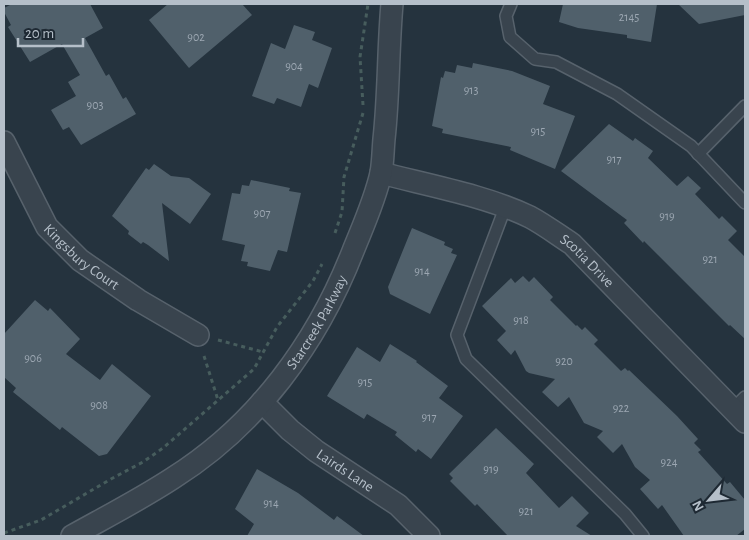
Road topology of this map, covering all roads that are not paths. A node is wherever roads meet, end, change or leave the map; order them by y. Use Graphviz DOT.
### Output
graph roads {
  1 [pos="392,4"];
  2 [pos="511,4"];
  3 [pos="745,106"];
  4 [pos="4,142"];
  5 [pos="698,154"];
  6 [pos="381,173"];
  7 [pos="745,203"];
  8 [pos="505,208"];
  9 [pos="198,335"];
  10 [pos="262,402"];
  11 [pos="741,409"];
  12 [pos="72,536"];
  13 [pos="429,536"];
  14 [pos="643,536"];
  1 -- 6 [label="street, Starcreek Parkway"];
  2 -- 5 [label="lane"];
  3 -- 5 [label="lane"];
  4 -- 9 [label="street, Kingsbury Court"];
  5 -- 7 [label="lane"];
  6 -- 8 [label="street, Scotia Drive"];
  6 -- 10 [label="street, Starcreek Parkway"];
  8 -- 11 [label="street, Scotia Drive"];
  8 -- 14 [label="lane"];
  10 -- 12 [label="street, Starcreek Parkway"];
  10 -- 13 [label="street, Lairds Lane"];
}
